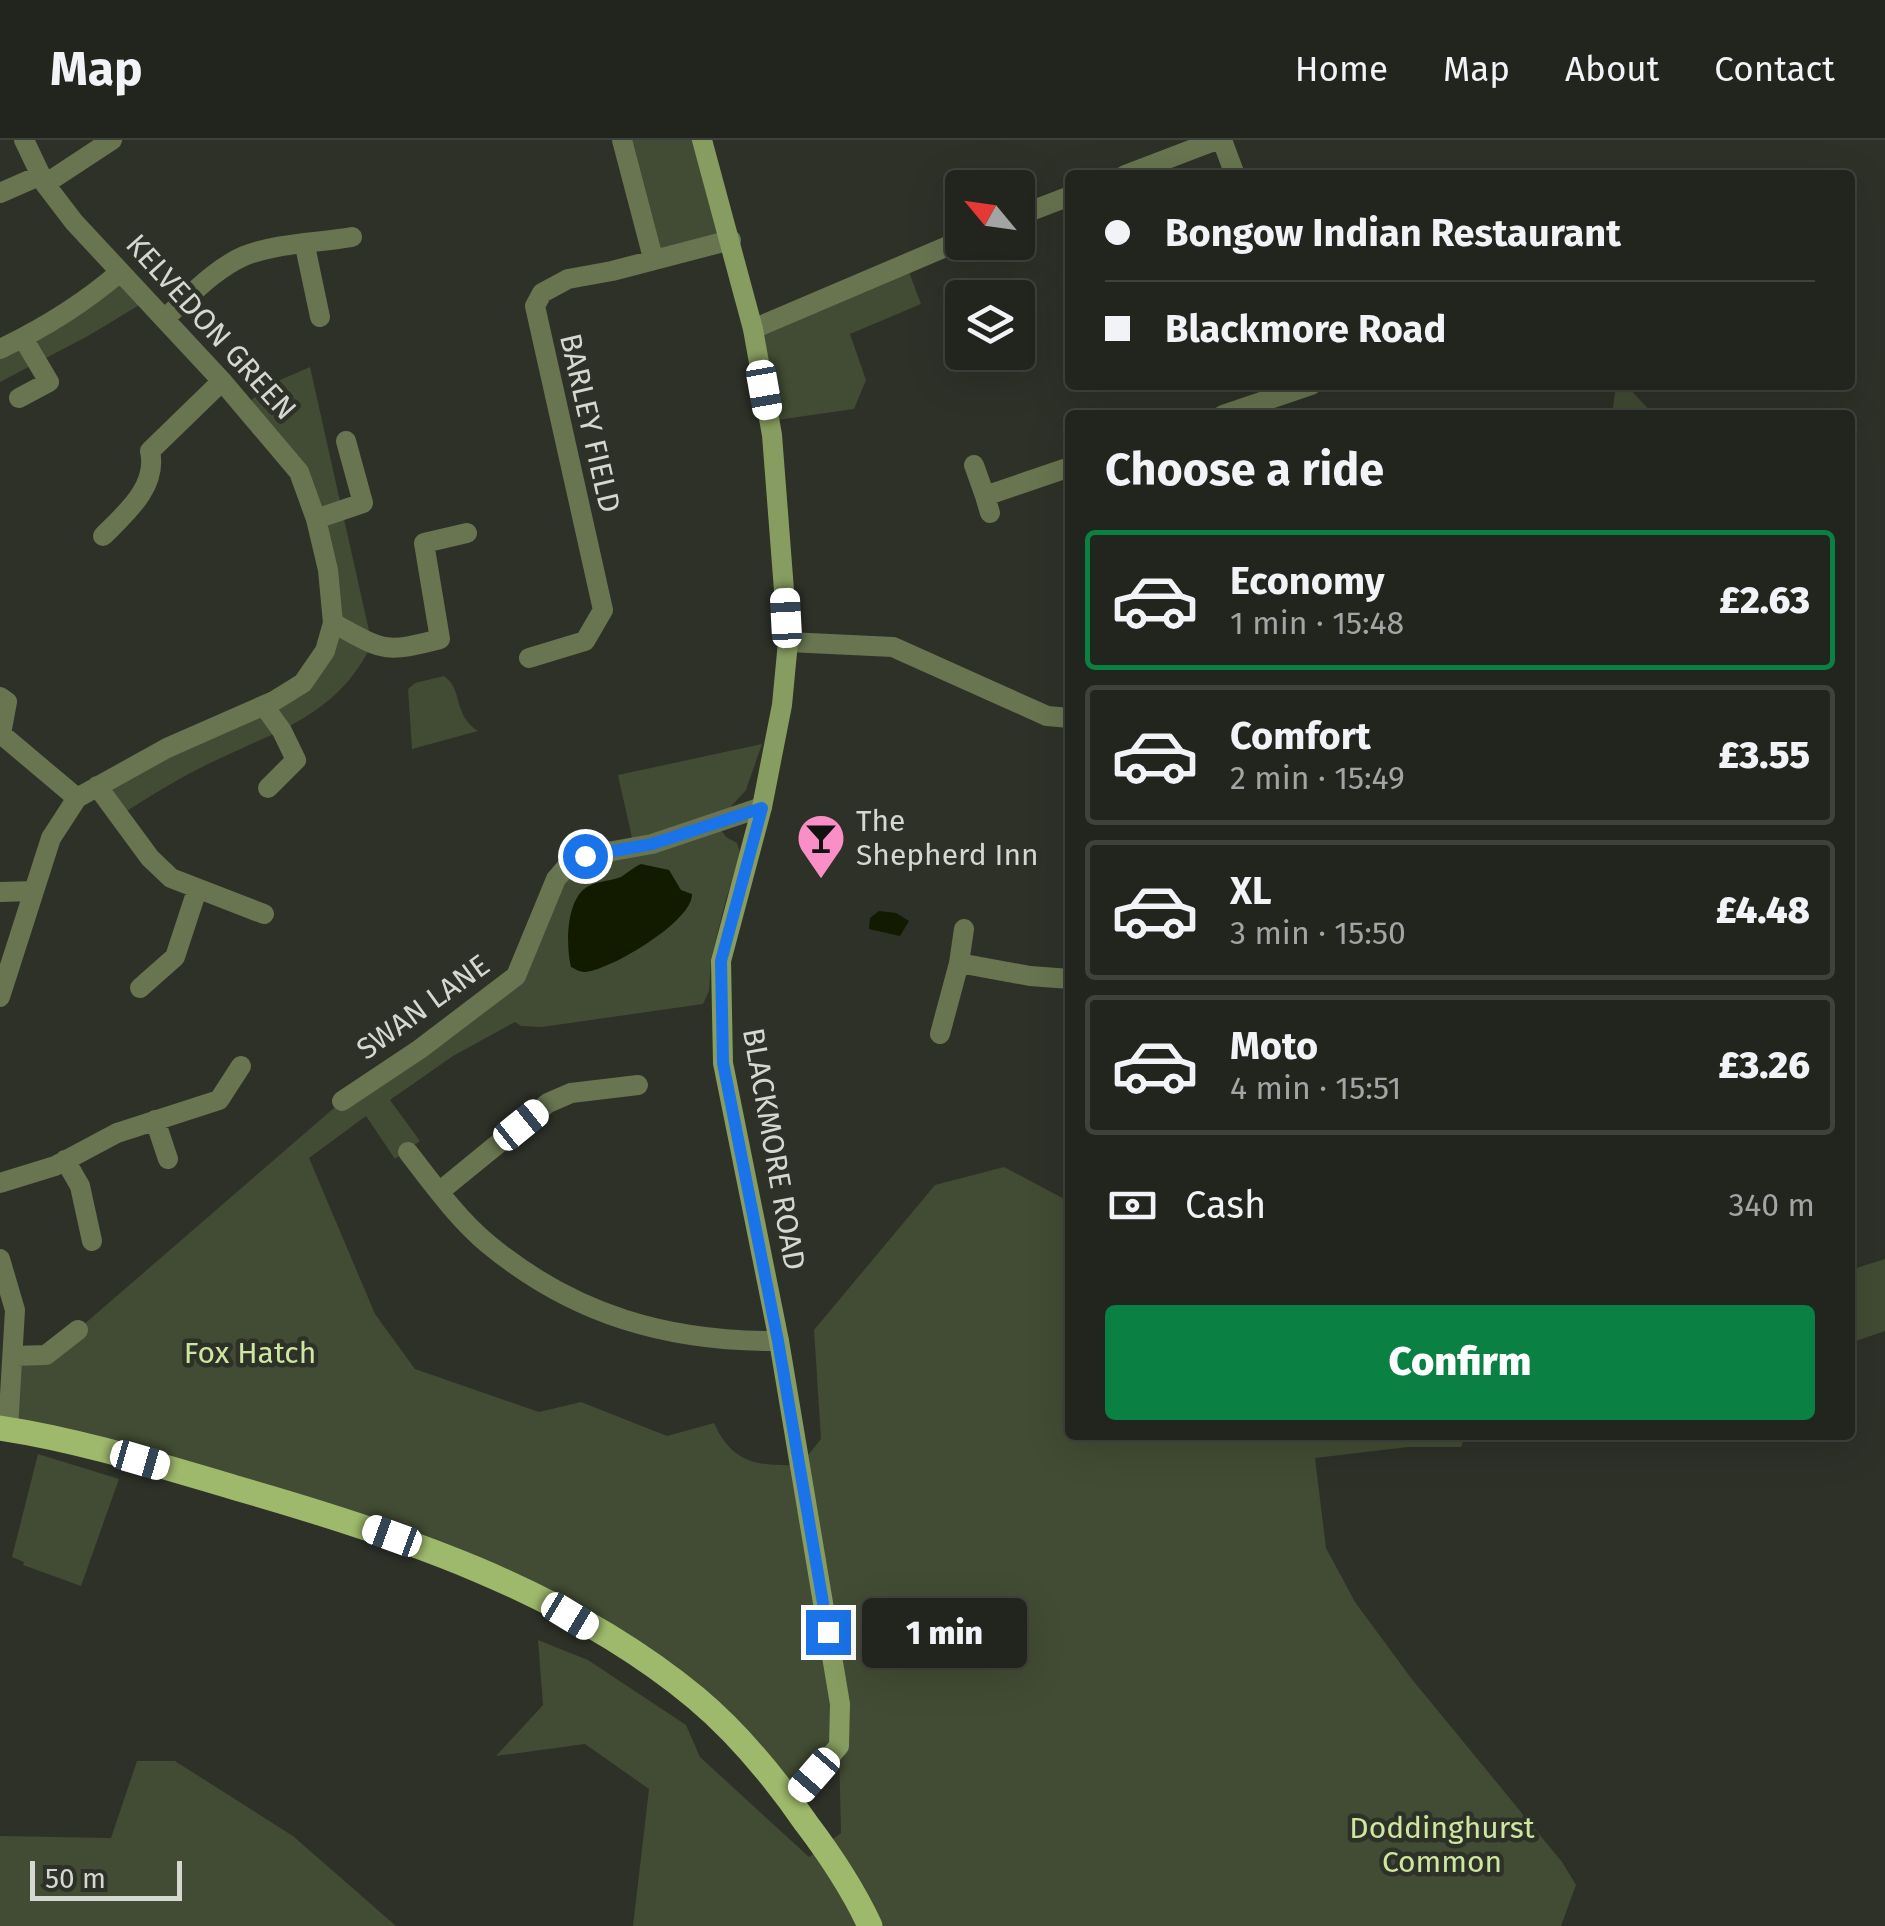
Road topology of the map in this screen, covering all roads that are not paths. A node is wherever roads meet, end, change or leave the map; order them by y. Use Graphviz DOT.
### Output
graph roads {
  1 [pos="24,140"];
  2 [pos="112,140"];
  3 [pos="622,140"];
  4 [pos="702,140"];
  5 [pos="1220,140"];
  6 [pos="1139,170"];
  7 [pos="1233,170"];
  8 [pos="43,180"];
  9 [pos="0,193"];
  10 [pos="1065,198"];
  11 [pos="1035,209"];
  12 [pos="352,237"];
  13 [pos="731,240"];
  14 [pos="304,246"];
  15 [pos="945,247"];
  16 [pos="654,258"];
  17 [pos="120,272"];
  18 [pos="320,318"];
  19 [pos="164,319"];
  20 [pos="753,329"];
  21 [pos="22,338"];
  22 [pos="0,349"];
  23 [pos="222,381"];
  24 [pos="1296,390"];
  25 [pos="19,398"];
  26 [pos="1238,410"];
  27 [pos="346,441"];
  28 [pos="974,465"];
  29 [pos="1065,469"];
  30 [pos="316,519"];
  31 [pos="466,533"];
  32 [pos="103,536"];
  33 [pos="333,623"];
  34 [pos="788,642"];
  35 [pos="530,658"];
  36 [pos="0,698"];
  37 [pos="264,706"];
  38 [pos="1065,718"];
  39 [pos="96,786"];
  40 [pos="268,788"];
  41 [pos="77,798"];
  42 [pos="762,808"];
  43 [pos="197,890"];
  44 [pos="34,891"];
  45 [pos="0,892"];
  46 [pos="264,914"];
  47 [pos="964,928"];
  48 [pos="959,964"];
  49 [pos="1065,979"];
  50 [pos="140,988"];
  51 [pos="0,997"];
  52 [pos="940,1034"];
  53 [pos="240,1066"];
  54 [pos="638,1086"];
  55 [pos="342,1101"];
  56 [pos="155,1120"];
  57 [pos="408,1152"];
  58 [pos="168,1159"];
  59 [pos="65,1160"];
  60 [pos="0,1183"];
  61 [pos="439,1192"];
  62 [pos="92,1242"];
  63 [pos="0,1260"];
  64 [pos="78,1330"];
  65 [pos="778,1341"];
  66 [pos="13,1356"];
  67 [pos="4,1428"];
  68 [pos="791,1801"];
  69 [pos="870,1926"];
  1 -- 8 [label="street, KELVEDON GREEN"];
  2 -- 8 [label="street"];
  3 -- 16 [label="street"];
  4 -- 13 [label="street, BLACKMORE ROAD"];
  5 -- 6 [label="street"];
  5 -- 7 [label="street"];
  8 -- 9 [label="street"];
  8 -- 17 [label="street, KELVEDON GREEN"];
  10 -- 11 [label="street"];
  12 -- 14 [label="street"];
  13 -- 16 [label="street, BARLEY FIELD"];
  13 -- 20 [label="street, BLACKMORE ROAD"];
  14 -- 18 [label="street"];
  14 -- 19 [label="street"];
  15 -- 20 [label="street"];
  16 -- 35 [label="street, BARLEY FIELD"];
  17 -- 19 [label="street, KELVEDON GREEN"];
  17 -- 21 [label="street"];
  19 -- 23 [label="street, KELVEDON GREEN"];
  20 -- 34 [label="street, BLACKMORE ROAD"];
  21 -- 22 [label="street"];
  21 -- 25 [label="street"];
  23 -- 30 [label="street, KELVEDON GREEN"];
  23 -- 32 [label="street"];
  24 -- 26 [label="street"];
  27 -- 30 [label="street"];
  28 -- 29 [label="street"];
  30 -- 33 [label="street, KELVEDON GREEN"];
  31 -- 33 [label="street"];
  33 -- 37 [label="street, KELVEDON GREEN"];
  34 -- 38 [label="street"];
  34 -- 42 [label="street, BLACKMORE ROAD"];
  36 -- 41 [label="street"];
  37 -- 39 [label="street, KELVEDON GREEN"];
  37 -- 40 [label="street"];
  39 -- 41 [label="street, KELVEDON GREEN"];
  39 -- 43 [label="street"];
  41 -- 44 [label="street"];
  42 -- 55 [label="street, SWAN LANE"];
  42 -- 65 [label="street, BLACKMORE ROAD"];
  43 -- 46 [label="street"];
  43 -- 50 [label="street"];
  44 -- 45 [label="street"];
  44 -- 51 [label="street"];
  47 -- 48 [label="street"];
  48 -- 49 [label="street"];
  48 -- 52 [label="street"];
  53 -- 56 [label="street"];
  54 -- 61 [label="street"];
  56 -- 58 [label="street"];
  56 -- 59 [label="street"];
  57 -- 61 [label="street"];
  59 -- 60 [label="street"];
  59 -- 62 [label="street"];
  61 -- 65 [label="street"];
  63 -- 66 [label="street"];
  64 -- 66 [label="street"];
  65 -- 68 [label="street, BLACKMORE ROAD"];
  66 -- 67 [label="street"];
  67 -- 68 [label="main road"];
  68 -- 69 [label="main road"];
}
